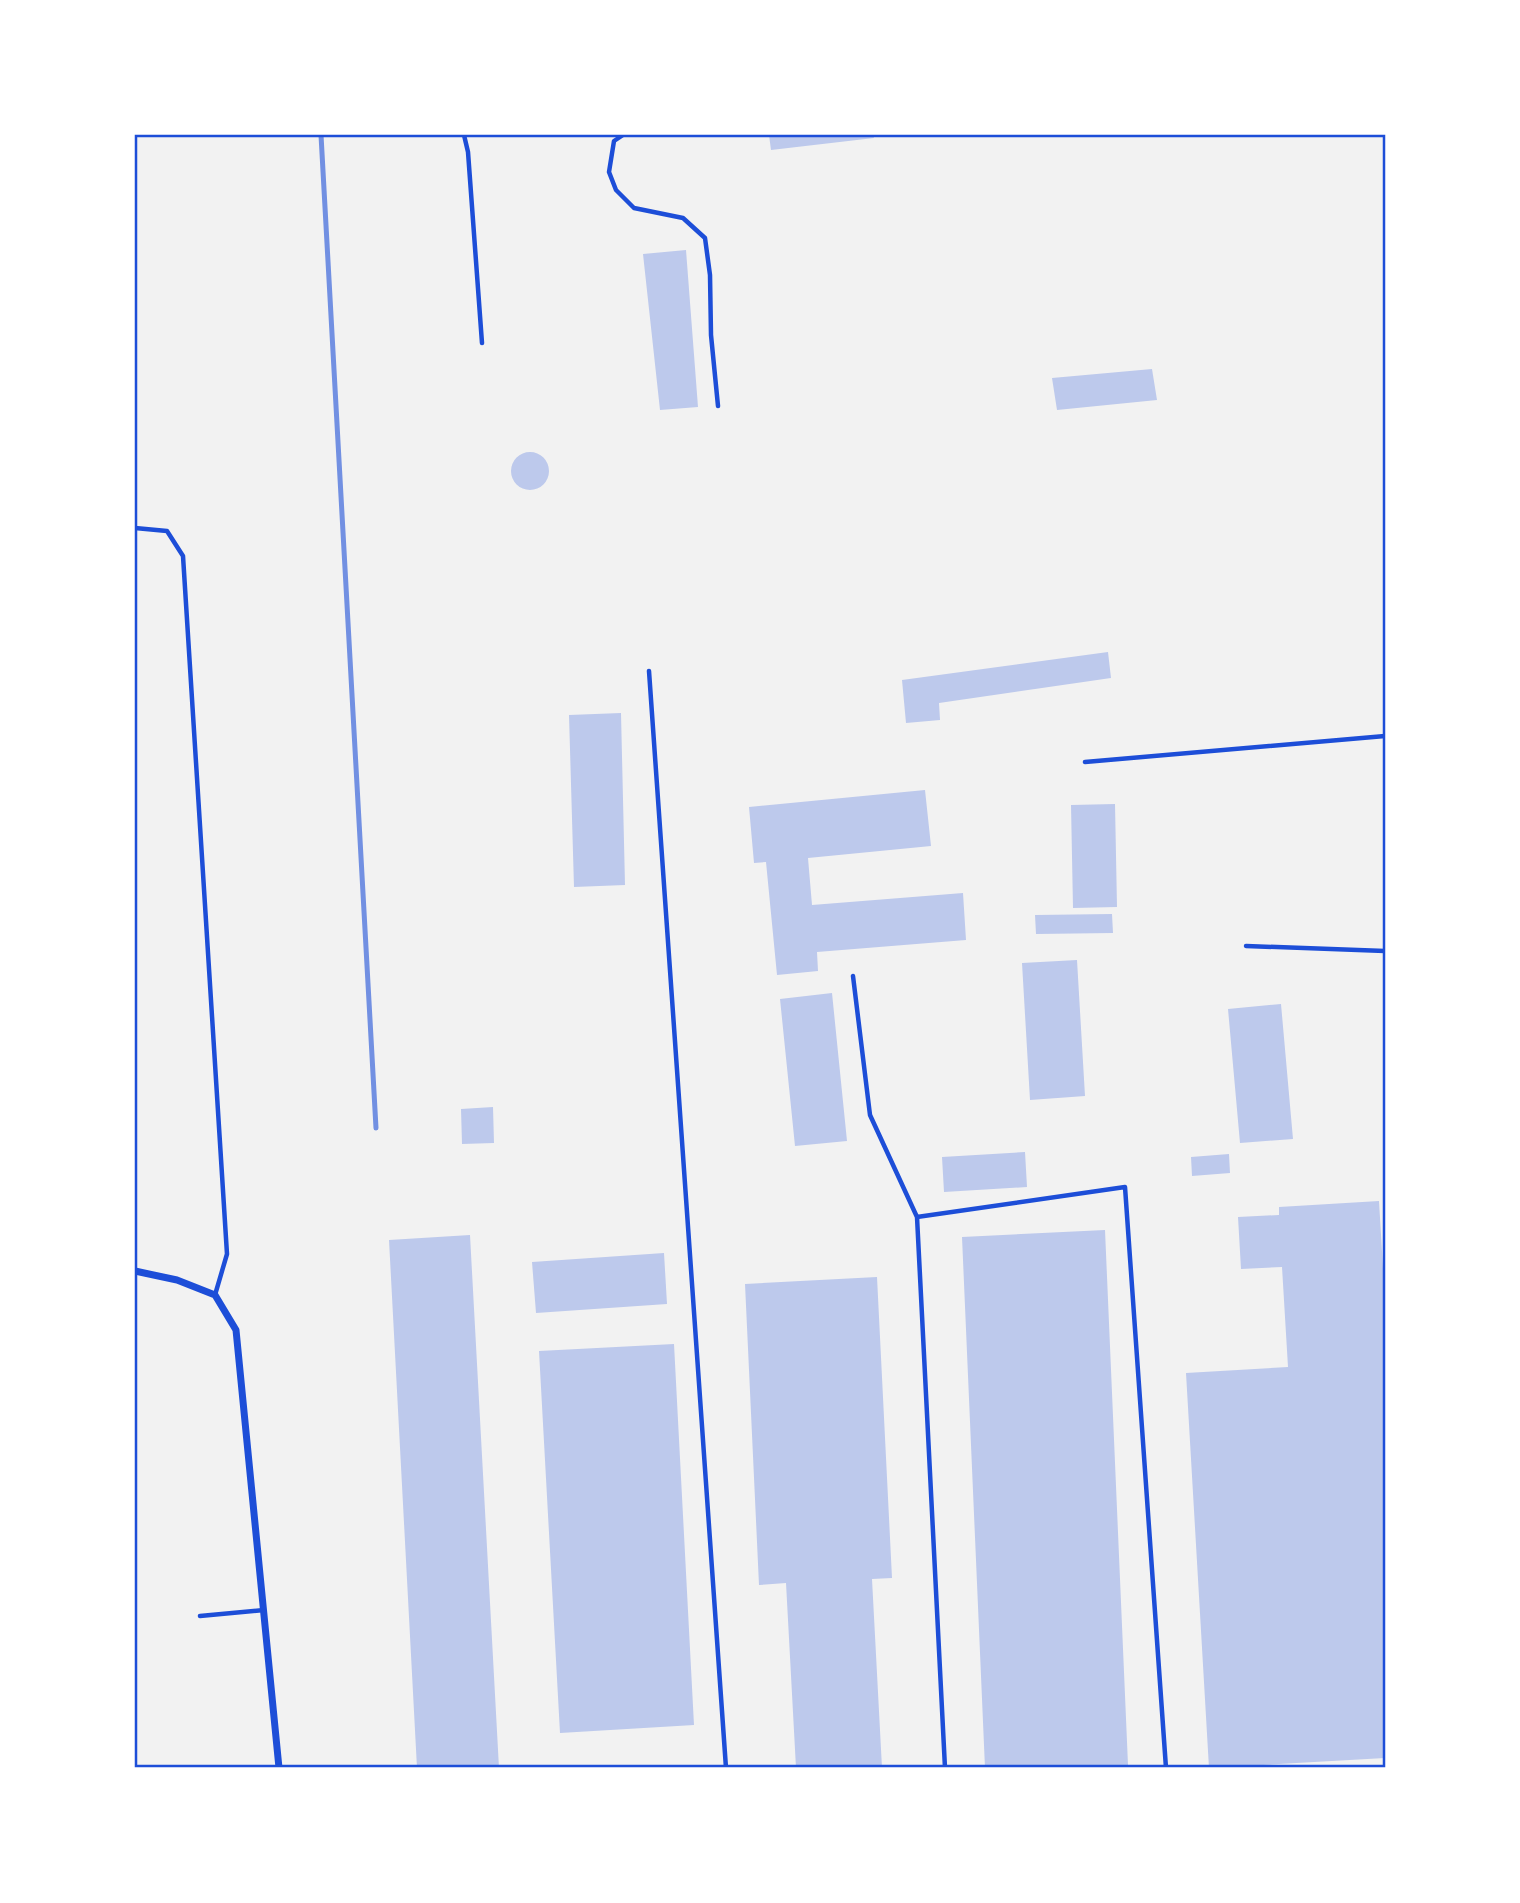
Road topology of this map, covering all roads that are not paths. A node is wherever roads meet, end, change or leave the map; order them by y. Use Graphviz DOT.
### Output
graph roads {
  1 [pos="464,135"];
  2 [pos="623,135"];
  3 [pos="482,343"];
  4 [pos="718,406"];
  5 [pos="135,528"];
  6 [pos="649,671"];
  7 [pos="1385,736"];
  8 [pos="1085,762"];
  9 [pos="1246,946"];
  10 [pos="1385,951"];
  11 [pos="853,976"];
  12 [pos="917,1217"];
  13 [pos="135,1271"];
  14 [pos="215,1294"];
  15 [pos="264,1611"];
  16 [pos="200,1616"];
  17 [pos="279,1768"];
  18 [pos="726,1768"];
  19 [pos="945,1768"];
  20 [pos="1166,1768"];
  1 -- 3 [label="lane"];
  2 -- 4 [label="lane"];
  5 -- 14 [label="lane"];
  6 -- 18 [label="lane"];
  7 -- 8 [label="lane"];
  9 -- 10 [label="lane"];
  11 -- 12 [label="lane"];
  12 -- 19 [label="lane"];
  12 -- 20 [label="lane"];
  13 -- 14 [label="street"];
  14 -- 15 [label="street"];
  15 -- 16 [label="lane"];
  15 -- 17 [label="street"];
}
